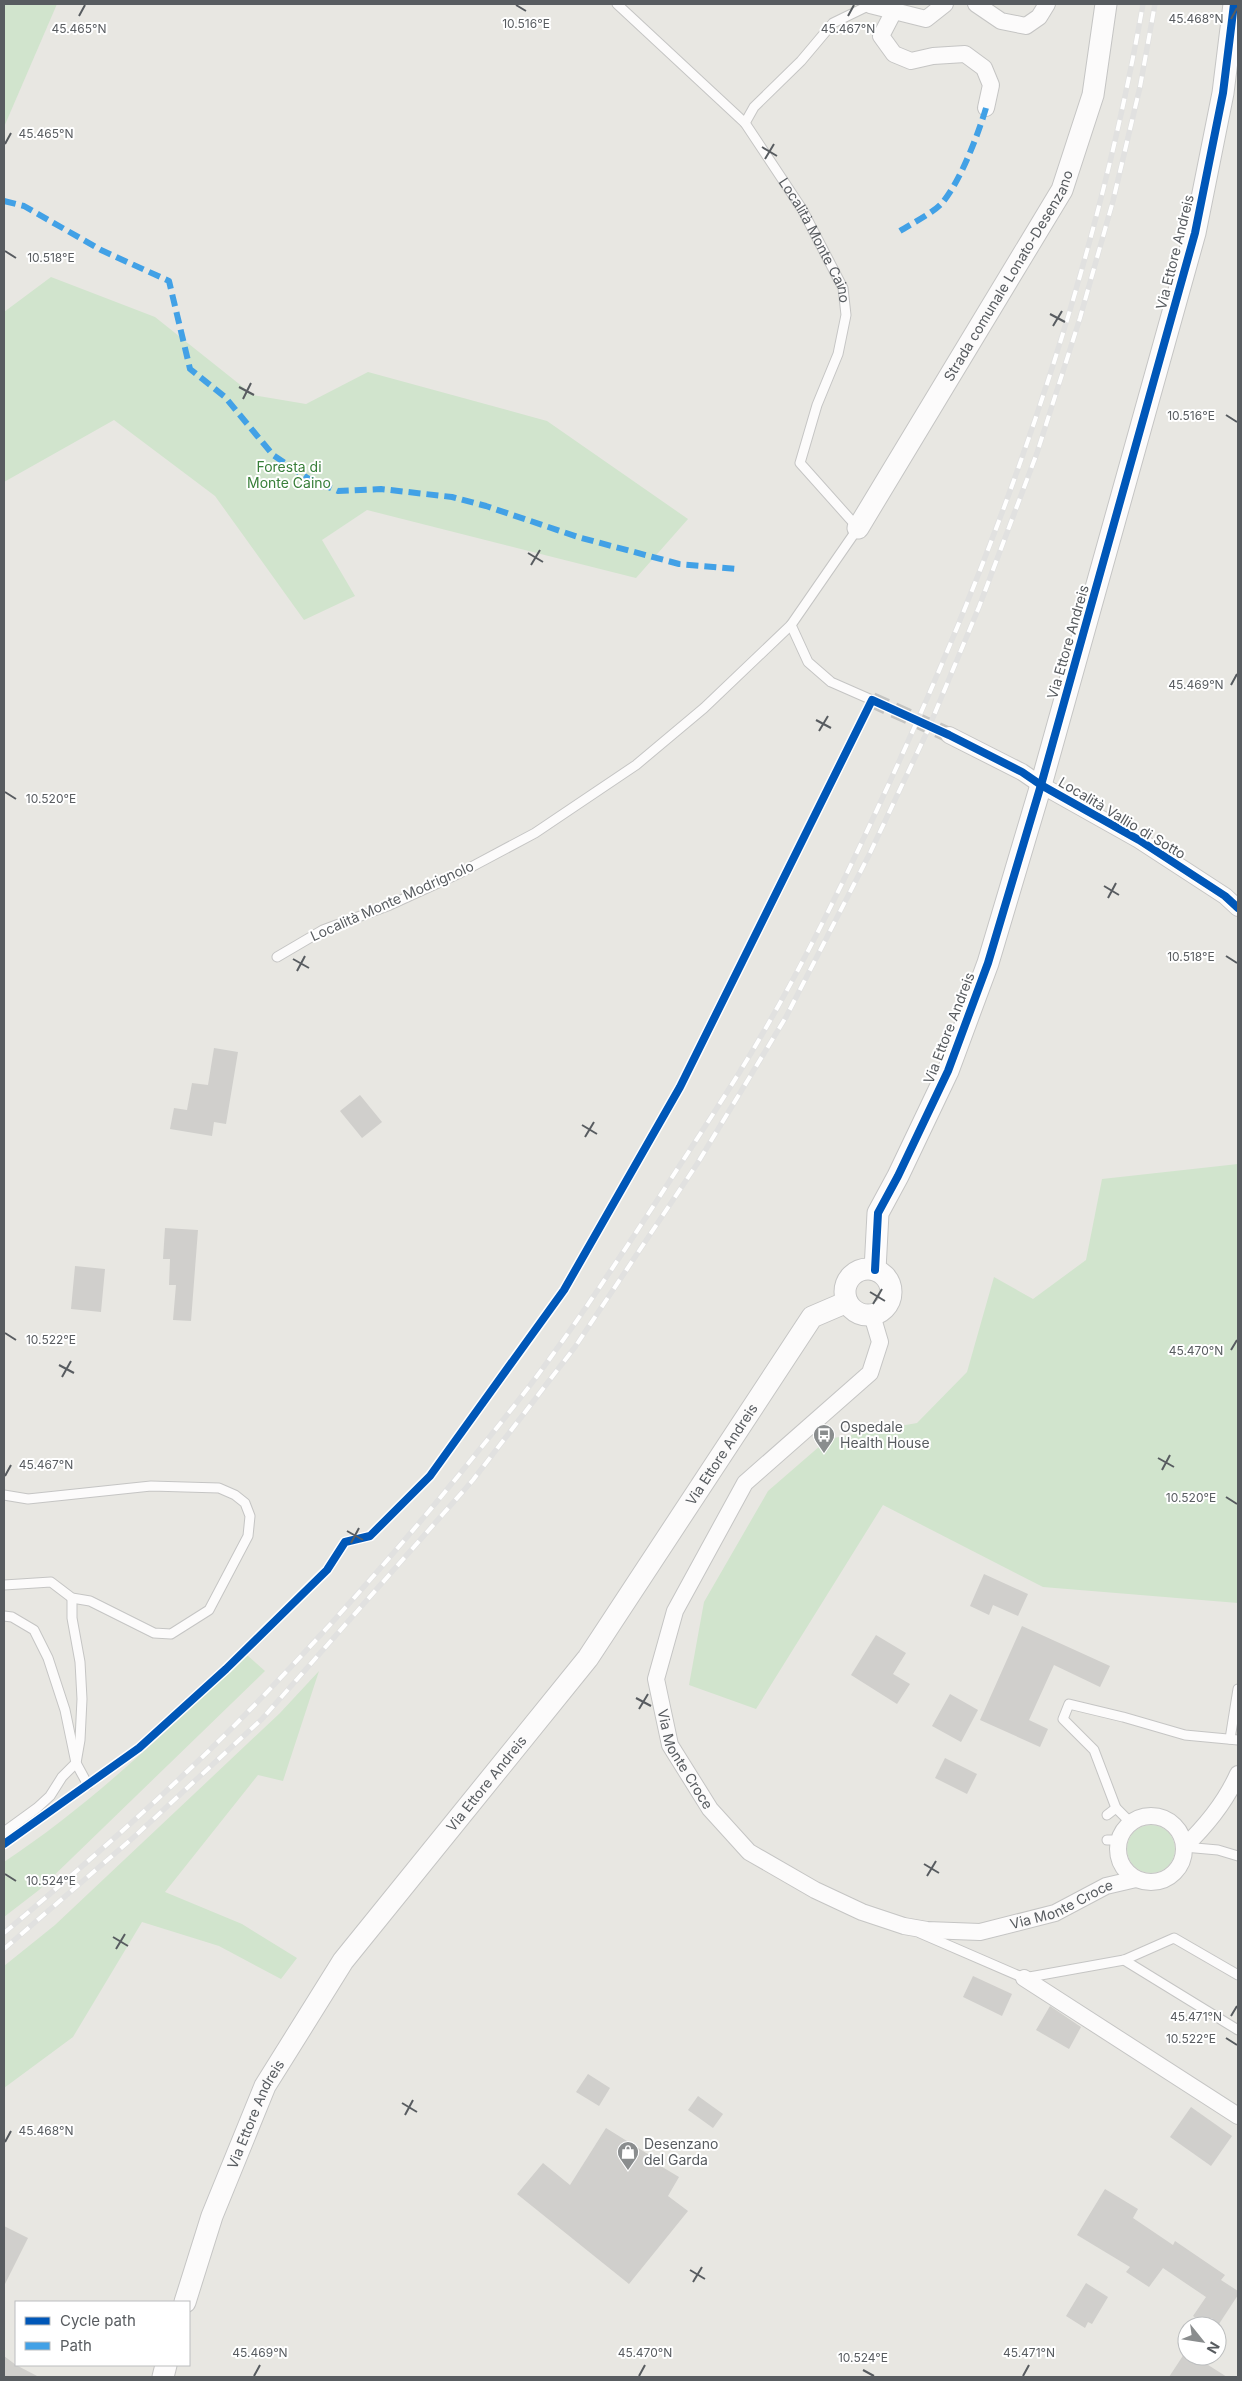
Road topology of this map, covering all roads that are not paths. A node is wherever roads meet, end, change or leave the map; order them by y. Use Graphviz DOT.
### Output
graph roads {
  1 [pos="617,4"];
  2 [pos="945,4"];
  3 [pos="976,4"];
  4 [pos="1047,4"];
  5 [pos="1106,4"];
  6 [pos="1234,4"];
  7 [pos="870,5"];
  8 [pos="894,11"];
  9 [pos="986,108"];
  10 [pos="745,123"];
  11 [pos="858,528"];
  12 [pos="791,625"];
  13 [pos="872,700"];
  14 [pos="949,735"];
  15 [pos="1042,785"];
  16 [pos="1238,908"];
  17 [pos="277,957"];
  18 [pos="875,1270"];
  19 [pos="847,1302"];
  20 [pos="872,1314"];
  21 [pos="4,1495"];
  22 [pos="4,1586"];
  23 [pos="72,1598"];
  24 [pos="4,1616"];
  25 [pos="1238,1688"];
  26 [pos="1234,1739"];
  27 [pos="76,1763"];
  28 [pos="1238,1774"];
  29 [pos="88,1786"];
  30 [pos="1116,1808"];
  31 [pos="1107,1815"];
  32 [pos="1130,1823"];
  33 [pos="1208,1823"];
  34 [pos="1174,1824"];
  35 [pos="4,1832"];
  36 [pos="1184,1848"];
  37 [pos="1238,1856"];
  38 [pos="1120,1863"];
  39 [pos="1136,1878"];
  40 [pos="1106,1886"];
  41 [pos="904,1926"];
  42 [pos="1124,1960"];
  43 [pos="1238,1975"];
  44 [pos="1024,1978"];
  45 [pos="1238,2030"];
  46 [pos="1238,2116"];
  47 [pos="185,2301"];
  1 -- 10 [label="lane, Località Monte Caino"];
  2 -- 8 [label="street"];
  3 -- 4 [label="street"];
  5 -- 11 [label="street, Strada comunale Lonato-Desenzano"];
  6 -- 15 [label="street, Via Ettore Andreis"];
  7 -- 8 [label="street"];
  7 -- 10 [label="lane"];
  8 -- 9 [label="street"];
  10 -- 11 [label="lane, Località Monte Caino"];
  11 -- 12 [label="lane"];
  12 -- 13 [label="lane"];
  12 -- 17 [label="lane, Località Monte Modrignolo"];
  14 -- 15 [label="street, Località Vallio di Sotto"];
  15 -- 16 [label="street, Località Vallio di Sotto"];
  15 -- 18 [label="street, Via Ettore Andreis"];
  18 -- 19 [label="street"];
  18 -- 20 [label="street"];
  19 -- 20 [label="street"];
  19 -- 47 [label="street, Via Ettore Andreis"];
  20 -- 41 [label="street, Via Monte Croce"];
  21 -- 23 [label="lane"];
  22 -- 23 [label="lane"];
  23 -- 27 [label="lane"];
  24 -- 27 [label="lane"];
  25 -- 26 [label="lane"];
  26 -- 30 [label="lane"];
  27 -- 29 [label="lane"];
  27 -- 35 [label="lane"];
  28 -- 33 [label="street"];
  30 -- 31 [label="lane"];
  30 -- 32 [label="lane"];
  32 -- 34 [label="street"];
  32 -- 38 [label="street"];
  33 -- 34 [label="street"];
  33 -- 36 [label="street"];
  34 -- 36 [label="street"];
  36 -- 37 [label="lane"];
  36 -- 39 [label="street"];
  38 -- 39 [label="street"];
  38 -- 40 [label="street"];
  39 -- 40 [label="street, Via Monte Croce"];
  40 -- 41 [label="street, Via Monte Croce"];
  41 -- 44 [label="lane"];
  42 -- 43 [label="lane"];
  42 -- 44 [label="lane"];
  42 -- 45 [label="lane"];
  44 -- 46 [label="street"];
}
